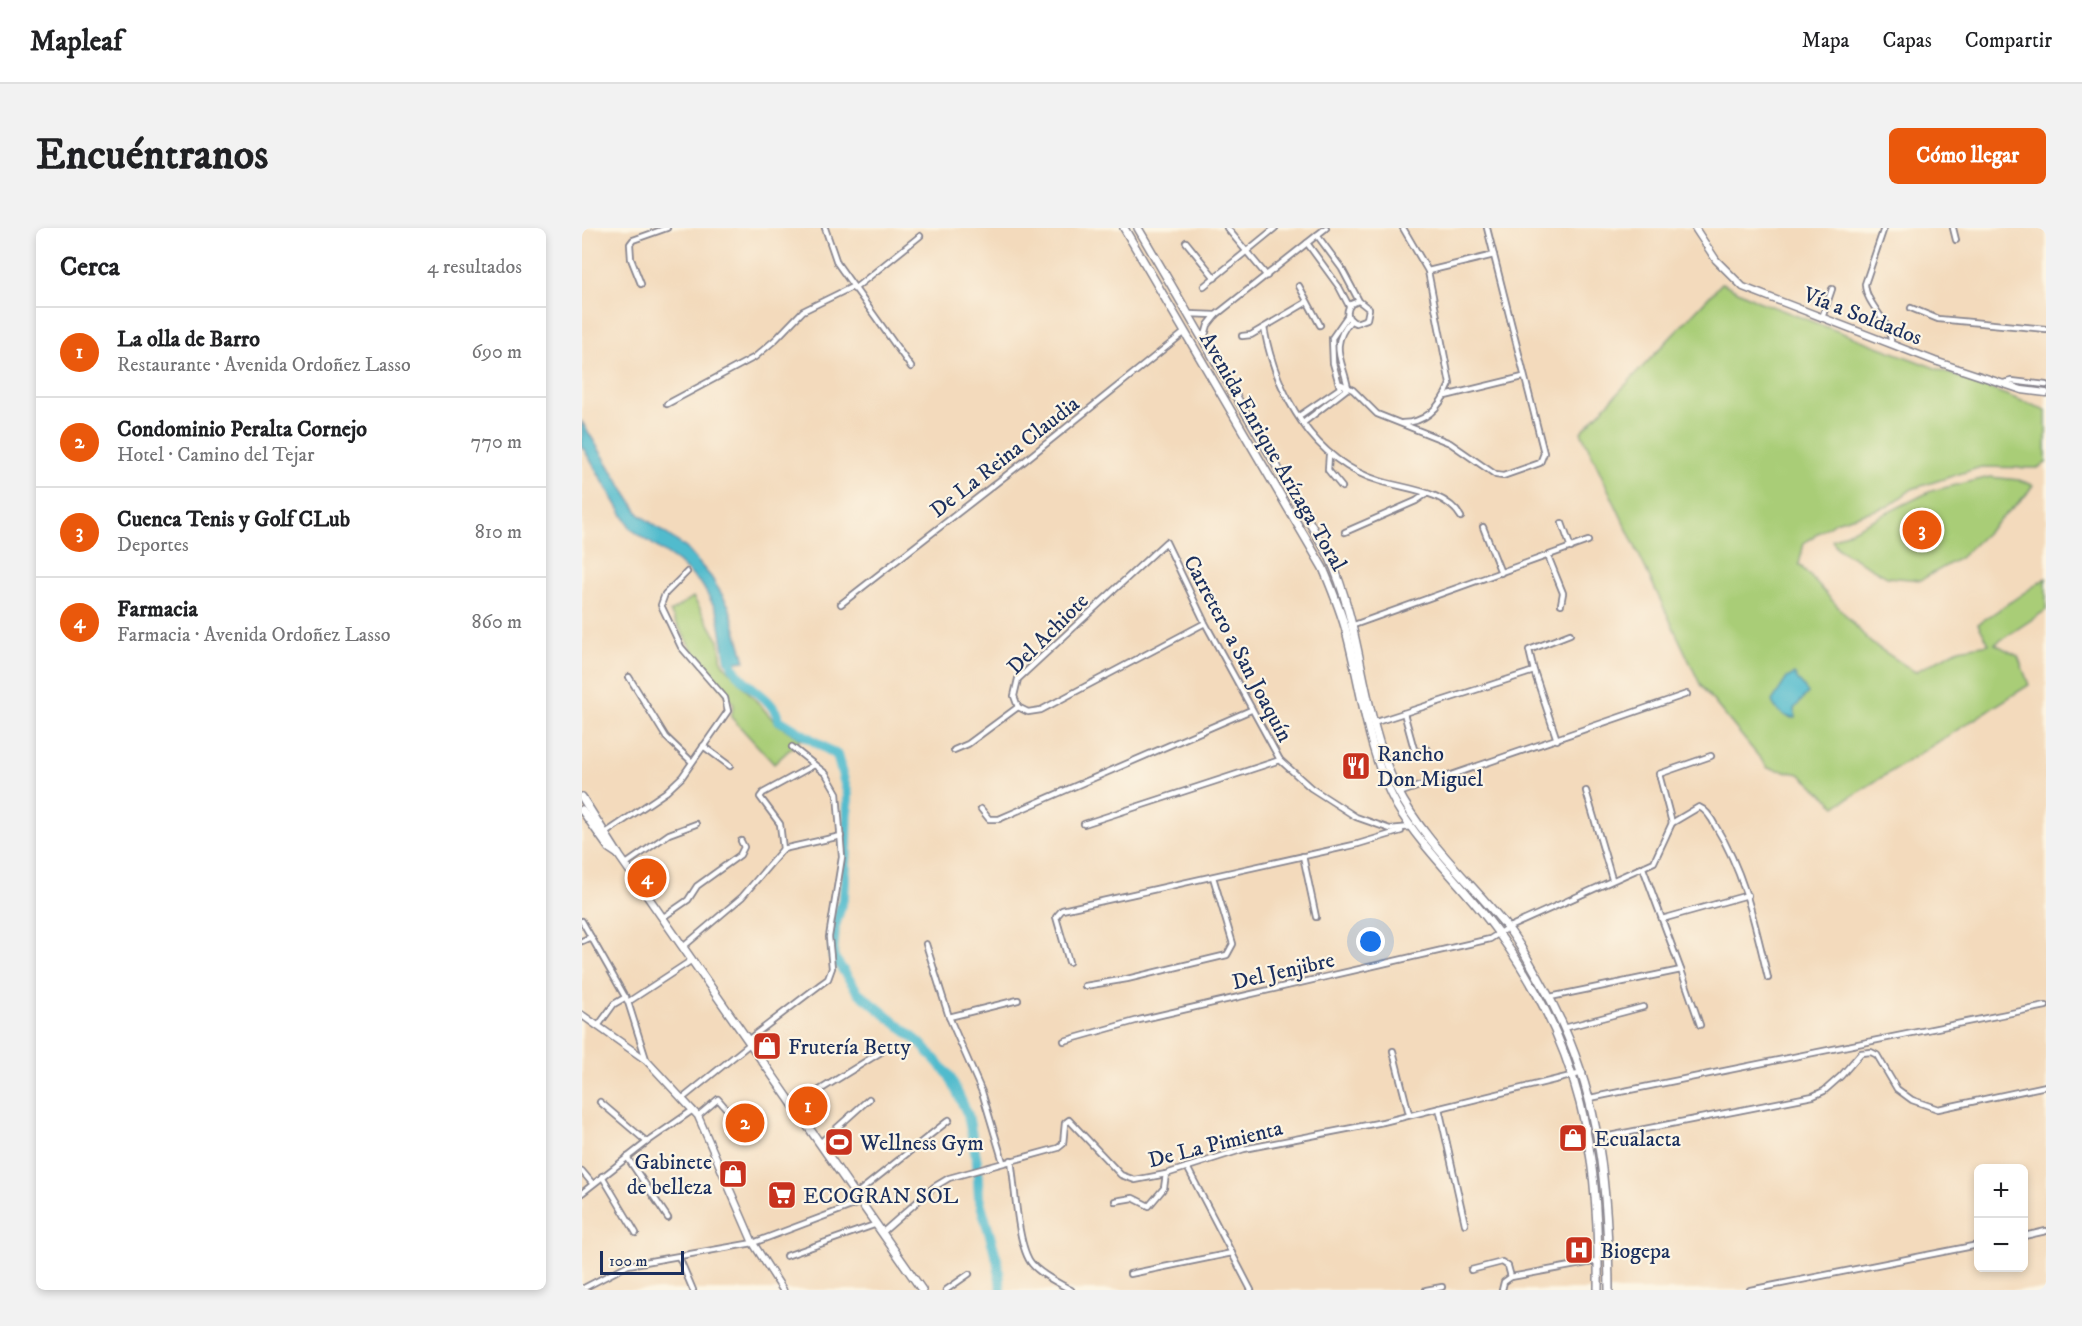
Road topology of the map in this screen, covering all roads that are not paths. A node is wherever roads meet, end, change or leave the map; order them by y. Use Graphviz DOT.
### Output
graph roads {
  1 [pos="667,228"];
  2 [pos="825,228"];
  3 [pos="1124,228"];
  4 [pos="1138,228"];
  5 [pos="1227,228"];
  6 [pos="1275,228"];
  7 [pos="1326,228"];
  8 [pos="1403,228"];
  9 [pos="1487,228"];
  10 [pos="1695,228"];
  11 [pos="1884,228"];
  12 [pos="1953,228"];
  13 [pos="1317,235"];
  14 [pos="920,236"];
  15 [pos="1956,240"];
  16 [pos="1186,242"];
  17 [pos="1307,243"];
  18 [pos="1246,251"];
  19 [pos="1494,255"];
  20 [pos="1428,271"];
  21 [pos="1267,276"];
  22 [pos="1215,278"];
  23 [pos="641,284"];
  24 [pos="1204,286"];
  25 [pos="1299,286"];
  26 [pos="853,288"];
  27 [pos="1832,289"];
  28 [pos="1359,301"];
  29 [pos="1307,303"];
  30 [pos="1349,306"];
  31 [pos="1911,308"];
  32 [pos="1189,314"];
  33 [pos="1216,315"];
  34 [pos="1349,318"];
  35 [pos="1822,318"];
  36 [pos="1320,325"];
  37 [pos="1264,328"];
  38 [pos="2046,329"];
  39 [pos="1185,332"];
  40 [pos="1242,336"];
  41 [pos="1204,339"];
  42 [pos="1891,344"];
  43 [pos="911,368"];
  44 [pos="1523,377"];
  45 [pos="1341,384"];
  46 [pos="2003,384"];
  47 [pos="2046,384"];
  48 [pos="1348,388"];
  49 [pos="2046,393"];
  50 [pos="1445,396"];
  51 [pos="667,404"];
  52 [pos="1299,416"];
  53 [pos="1303,423"];
  54 [pos="1399,423"];
  55 [pos="1329,455"];
  56 [pos="1342,488"];
  57 [pos="1426,494"];
  58 [pos="1461,517"];
  59 [pos="1562,524"];
  60 [pos="1483,527"];
  61 [pos="1345,532"];
  62 [pos="1588,541"];
  63 [pos="1166,542"];
  64 [pos="1571,548"];
  65 [pos="1548,556"];
  66 [pos="687,572"];
  67 [pos="1500,573"];
  68 [pos="841,604"];
  69 [pos="1561,604"];
  70 [pos="1205,623"];
  71 [pos="1349,626"];
  72 [pos="1570,634"];
  73 [pos="1534,671"];
  74 [pos="629,677"];
  75 [pos="1687,694"];
  76 [pos="1018,707"];
  77 [pos="1251,710"];
  78 [pos="1404,713"];
  79 [pos="1373,723"];
  80 [pos="1557,740"];
  81 [pos="703,746"];
  82 [pos="792,747"];
  83 [pos="954,750"];
  84 [pos="1428,750"];
  85 [pos="1711,756"];
  86 [pos="1280,760"];
  87 [pos="692,762"];
  88 [pos="814,765"];
  89 [pos="730,766"];
  90 [pos="1586,791"];
  91 [pos="1399,793"];
  92 [pos="582,797"];
  93 [pos="981,809"];
  94 [pos="582,810"];
  95 [pos="1672,823"];
  96 [pos="696,824"];
  97 [pos="1084,824"];
  98 [pos="1421,826"];
  99 [pos="1412,827"];
  100 [pos="1402,830"];
  101 [pos="604,835"];
  102 [pos="841,836"];
  103 [pos="741,841"];
  104 [pos="783,849"];
  105 [pos="1303,856"];
  106 [pos="626,864"];
  107 [pos="1643,868"];
  108 [pos="1213,877"];
  109 [pos="1612,879"];
  110 [pos="1748,895"];
  111 [pos="1316,917"];
  112 [pos="662,918"];
  113 [pos="1662,919"];
  114 [pos="582,921"];
  115 [pos="1507,928"];
  116 [pos="1499,933"];
  117 [pos="591,937"];
  118 [pos="582,941"];
  119 [pos="926,944"];
  120 [pos="683,947"];
  121 [pos="692,960"];
  122 [pos="1069,962"];
  123 [pos="1681,970"];
  124 [pos="1768,978"];
  125 [pos="1085,986"];
  126 [pos="1550,997"];
  127 [pos="627,1000"];
  128 [pos="1018,1000"];
  129 [pos="2046,1006"];
  130 [pos="1644,1007"];
  131 [pos="582,1015"];
  132 [pos="949,1017"];
  133 [pos="1700,1025"];
  134 [pos="598,1026"];
  135 [pos="1564,1028"];
  136 [pos="750,1041"];
  137 [pos="1064,1041"];
  138 [pos="1394,1051"];
  139 [pos="881,1052"];
  140 [pos="646,1060"];
  141 [pos="1583,1073"];
  142 [pos="1574,1077"];
  143 [pos="2046,1086"];
  144 [pos="683,1098"];
  145 [pos="1590,1098"];
  146 [pos="869,1099"];
  147 [pos="600,1102"];
  148 [pos="794,1106"];
  149 [pos="1439,1108"];
  150 [pos="693,1110"];
  151 [pos="1409,1114"];
  152 [pos="698,1116"];
  153 [pos="949,1120"];
  154 [pos="750,1136"];
  155 [pos="1599,1138"];
  156 [pos="647,1142"];
  157 [pos="820,1143"];
  158 [pos="627,1157"];
  159 [pos="1011,1160"];
  160 [pos="1003,1162"];
  161 [pos="1188,1167"];
  162 [pos="582,1171"];
  163 [pos="1166,1174"];
  164 [pos="602,1176"];
  165 [pos="592,1183"];
  166 [pos="582,1193"];
  167 [pos="856,1194"];
  168 [pos="1115,1201"];
  169 [pos="862,1202"];
  170 [pos="668,1218"];
  171 [pos="877,1224"];
  172 [pos="1465,1224"];
  173 [pos="883,1232"];
  174 [pos="2046,1232"];
  175 [pos="636,1233"];
  176 [pos="2028,1235"];
  177 [pos="753,1243"];
  178 [pos="1974,1246"];
  179 [pos="1233,1253"];
  180 [pos="786,1256"];
  181 [pos="679,1257"];
  182 [pos="1598,1261"];
  183 [pos="1471,1270"];
  184 [pos="969,1274"];
  185 [pos="1130,1274"];
  186 [pos="1511,1277"];
  187 [pos="1442,1287"];
  188 [pos="918,1288"];
  189 [pos="582,1289"];
  190 [pos="693,1290"];
  191 [pos="783,1290"];
  192 [pos="945,1290"];
  193 [pos="1071,1290"];
  194 [pos="1251,1290"];
  195 [pos="1425,1290"];
  196 [pos="1502,1290"];
  197 [pos="1598,1290"];
  198 [pos="1609,1290"];
  199 [pos="1750,1290"];
  1 -- 23 [label="street"];
  2 -- 26 [label="street"];
  3 -- 39 [label="main road, Avenida Enrique Arízaga Toral"];
  4 -- 32 [label="main road, Avenida Enrique Arízaga Toral"];
  5 -- 18 [label="street"];
  6 -- 18 [label="street"];
  7 -- 13 [label="street"];
  8 -- 20 [label="street"];
  9 -- 19 [label="street"];
  10 -- 35 [label="street, Vía a Soldados"];
  11 -- 42 [label="street"];
  12 -- 15 [label="street"];
  13 -- 17 [label="street"];
  13 -- 28 [label="street"];
  14 -- 26 [label="street"];
  16 -- 22 [label="street"];
  17 -- 21 [label="street"];
  17 -- 30 [label="street"];
  18 -- 21 [label="street"];
  18 -- 22 [label="street"];
  19 -- 20 [label="street"];
  19 -- 44 [label="street"];
  20 -- 50 [label="street"];
  21 -- 33 [label="street"];
  22 -- 24 [label="street"];
  25 -- 29 [label="street"];
  26 -- 43 [label="street"];
  26 -- 51 [label="street"];
  27 -- 35 [label="street"];
  28 -- 30 [label="street"];
  28 -- 34 [label="street"];
  29 -- 36 [label="street"];
  29 -- 37 [label="street"];
  30 -- 34 [label="street"];
  31 -- 38 [label="street"];
  32 -- 33 [label="street"];
  32 -- 41 [label="main road, Avenida Enrique Arízaga Toral"];
  33 -- 41 [label="street"];
  34 -- 45 [label="street"];
  34 -- 48 [label="street"];
  35 -- 42 [label="street, Vía a Soldados"];
  37 -- 40 [label="street"];
  37 -- 52 [label="street"];
  39 -- 68 [label="street, De La Reina Claudia"];
  39 -- 71 [label="main road, Avenida Enrique Arízaga Toral"];
  41 -- 71 [label="main road, Avenida Enrique Arízaga Toral"];
  42 -- 46 [label="street, Vía a Soldados"];
  44 -- 50 [label="street"];
  44 -- 54 [label="street"];
  45 -- 48 [label="street"];
  45 -- 52 [label="street"];
  46 -- 47 [label="street"];
  46 -- 49 [label="street, Vía a Soldados"];
  48 -- 53 [label="street"];
  48 -- 54 [label="street"];
  50 -- 54 [label="street"];
  52 -- 53 [label="street"];
  53 -- 55 [label="street"];
  55 -- 56 [label="street"];
  55 -- 57 [label="street"];
  57 -- 58 [label="street"];
  57 -- 61 [label="street"];
  59 -- 64 [label="street"];
  60 -- 67 [label="street"];
  62 -- 64 [label="street"];
  63 -- 70 [label="street, Carretero a San Joaquín"];
  63 -- 76 [label="street, Del Achiote"];
  64 -- 65 [label="street"];
  65 -- 67 [label="street"];
  65 -- 69 [label="street"];
  66 -- 81 [label="street"];
  67 -- 71 [label="street"];
  70 -- 76 [label="street, Del Achiote"];
  70 -- 77 [label="street, Carretero a San Joaquín"];
  71 -- 79 [label="main road, Avenida Enrique Arízaga Toral"];
  71 -- 99 [label="main road, Avenida Enrique Arízaga Toral"];
  72 -- 73 [label="street"];
  73 -- 78 [label="street"];
  73 -- 80 [label="street"];
  74 -- 87 [label="street"];
  75 -- 80 [label="street"];
  76 -- 83 [label="street"];
  77 -- 86 [label="street, Carretero a San Joaquín"];
  77 -- 93 [label="street"];
  78 -- 79 [label="street"];
  78 -- 84 [label="street"];
  79 -- 91 [label="main road, Avenida Enrique Arízaga Toral"];
  80 -- 91 [label="street"];
  81 -- 87 [label="street"];
  81 -- 89 [label="street"];
  82 -- 88 [label="street"];
  85 -- 95 [label="street"];
  86 -- 97 [label="street"];
  86 -- 100 [label="street, Carretero a San Joaquín"];
  87 -- 101 [label="street"];
  88 -- 102 [label="street"];
  88 -- 104 [label="street"];
  90 -- 109 [label="street"];
  91 -- 98 [label="main road, Avenida Enrique Arízaga Toral"];
  92 -- 101 [label="main road"];
  94 -- 101 [label="main road"];
  95 -- 107 [label="street"];
  95 -- 110 [label="street"];
  96 -- 106 [label="street"];
  98 -- 99 [label="street, Carretero a San Joaquín"];
  98 -- 115 [label="main road, Avenida Enrique Arízaga Toral"];
  99 -- 100 [label="street, Carretero a San Joaquín"];
  99 -- 116 [label="main road, Avenida Enrique Arízaga Toral"];
  100 -- 105 [label="street"];
  101 -- 106 [label="main road"];
  102 -- 104 [label="street"];
  102 -- 136 [label="street"];
  103 -- 112 [label="street"];
  104 -- 120 [label="street"];
  105 -- 108 [label="street"];
  105 -- 111 [label="street"];
  106 -- 112 [label="main road"];
  107 -- 109 [label="street, Del Jenjibre"];
  107 -- 113 [label="street"];
  108 -- 122 [label="street"];
  108 -- 125 [label="street"];
  109 -- 115 [label="street, Del Jenjibre"];
  110 -- 113 [label="street"];
  110 -- 124 [label="street"];
  112 -- 120 [label="main road"];
  113 -- 123 [label="street"];
  114 -- 117 [label="street"];
  115 -- 116 [label="street, Del Jenjibre"];
  115 -- 126 [label="main road, Avenida Enrique Arízaga Toral"];
  116 -- 137 [label="street, Del Jenjibre"];
  116 -- 142 [label="main road, Avenida Enrique Arízaga Toral"];
  117 -- 118 [label="street"];
  117 -- 127 [label="street"];
  119 -- 132 [label="street"];
  120 -- 121 [label="main road"];
  121 -- 127 [label="street"];
  121 -- 136 [label="main road"];
  123 -- 126 [label="street"];
  123 -- 133 [label="street"];
  126 -- 135 [label="main road, Avenida Enrique Arízaga Toral"];
  127 -- 134 [label="street"];
  127 -- 140 [label="street"];
  128 -- 132 [label="street"];
  129 -- 145 [label="street"];
  130 -- 135 [label="street"];
  131 -- 134 [label="street"];
  132 -- 160 [label="street"];
  134 -- 140 [label="street"];
  135 -- 141 [label="main road, Avenida Enrique Arízaga Toral"];
  136 -- 144 [label="street"];
  136 -- 148 [label="main road"];
  138 -- 151 [label="street"];
  139 -- 148 [label="street"];
  140 -- 144 [label="street"];
  141 -- 142 [label="street, De La Pimienta"];
  141 -- 145 [label="main road, Avenida Enrique Arízaga Toral"];
  142 -- 149 [label="street, De La Pimienta"];
  142 -- 182 [label="main road, Avenida Enrique Arízaga Toral"];
  143 -- 155 [label="street"];
  144 -- 150 [label="street"];
  145 -- 155 [label="main road, Avenida Enrique Arízaga Toral"];
  146 -- 157 [label="street"];
  147 -- 156 [label="street"];
  148 -- 157 [label="main road"];
  149 -- 151 [label="street, De La Pimienta"];
  149 -- 172 [label="street"];
  150 -- 152 [label="street"];
  150 -- 156 [label="street"];
  151 -- 161 [label="street, De La Pimienta"];
  152 -- 154 [label="street"];
  152 -- 177 [label="street"];
  153 -- 167 [label="street"];
  155 -- 198 [label="main road, Avenida Enrique Arízaga Toral"];
  156 -- 158 [label="street"];
  157 -- 167 [label="main road"];
  158 -- 164 [label="street"];
  158 -- 170 [label="street"];
  159 -- 160 [label="street, De La Pimienta"];
  159 -- 163 [label="street, De La Pimienta"];
  159 -- 193 [label="street"];
  160 -- 173 [label="street, De La Pimienta"];
  161 -- 163 [label="street, De La Pimienta"];
  161 -- 179 [label="street"];
  162 -- 165 [label="street"];
  163 -- 168 [label="street"];
  164 -- 165 [label="street"];
  164 -- 175 [label="street"];
  165 -- 166 [label="street"];
  167 -- 169 [label="main road"];
  169 -- 171 [label="main road"];
  169 -- 177 [label="street"];
  171 -- 173 [label="main road"];
  171 -- 180 [label="street"];
  173 -- 188 [label="main road"];
  174 -- 176 [label="street"];
  177 -- 181 [label="street"];
  177 -- 191 [label="street"];
  178 -- 199 [label="street"];
  179 -- 185 [label="street"];
  179 -- 194 [label="street"];
  181 -- 189 [label="street"];
  181 -- 190 [label="street"];
  182 -- 186 [label="street"];
  182 -- 197 [label="main road, Avenida Enrique Arízaga Toral"];
  183 -- 186 [label="street"];
  184 -- 192 [label="street"];
  186 -- 196 [label="street"];
  187 -- 195 [label="street"];
}
